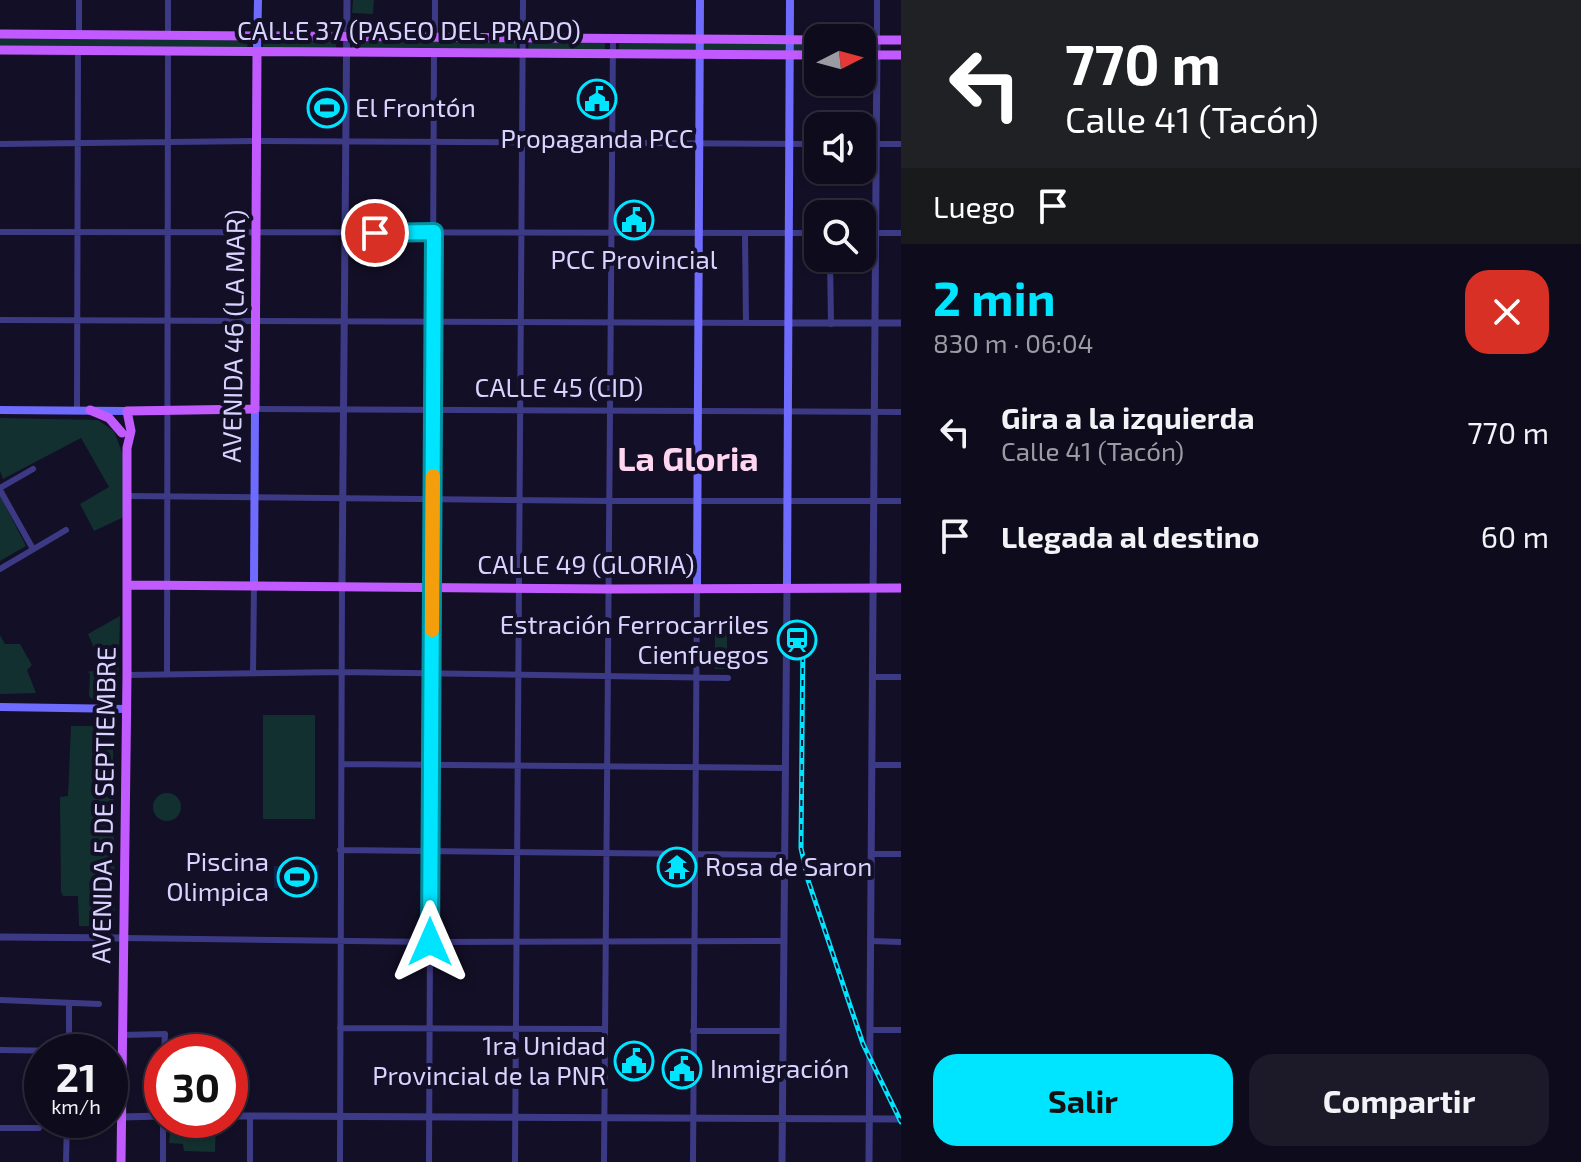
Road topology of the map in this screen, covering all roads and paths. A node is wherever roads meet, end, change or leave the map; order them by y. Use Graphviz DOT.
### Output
graph roads {
  1 [pos="79,0"];
  2 [pos="168,0"];
  3 [pos="258,0"];
  4 [pos="347,0"];
  5 [pos="435,0"];
  6 [pos="523,0"];
  7 [pos="700,0"];
  8 [pos="790,0"];
  9 [pos="877,0"];
  10 [pos="0,34"];
  11 [pos="79,34"];
  12 [pos="168,34"];
  13 [pos="347,35"];
  14 [pos="257,36"];
  15 [pos="435,36"];
  16 [pos="522,37"];
  17 [pos="613,38"];
  18 [pos="700,39"];
  19 [pos="790,40"];
  20 [pos="804,40"];
  21 [pos="877,40"];
  22 [pos="901,40"];
  23 [pos="0,50"];
  24 [pos="78,50"];
  25 [pos="168,52"];
  26 [pos="257,52"];
  27 [pos="434,52"];
  28 [pos="522,52"];
  29 [pos="347,53"];
  30 [pos="612,55"];
  31 [pos="790,55"];
  32 [pos="804,55"];
  33 [pos="876,55"];
  34 [pos="901,55"];
  35 [pos="700,56"];
  36 [pos="258,141"];
  37 [pos="168,142"];
  38 [pos="78,143"];
  39 [pos="346,143"];
  40 [pos="0,144"];
  41 [pos="434,144"];
  42 [pos="522,144"];
  43 [pos="612,144"];
  44 [pos="700,144"];
  45 [pos="789,144"];
  46 [pos="804,144"];
  47 [pos="876,144"];
  48 [pos="901,144"];
  49 [pos="168,231"];
  50 [pos="0,232"];
  51 [pos="78,232"];
  52 [pos="257,232"];
  53 [pos="434,232"];
  54 [pos="345,233"];
  55 [pos="804,233"];
  56 [pos="876,233"];
  57 [pos="901,233"];
  58 [pos="521,234"];
  59 [pos="611,234"];
  60 [pos="699,234"];
  61 [pos="745,234"];
  62 [pos="789,234"];
  63 [pos="830,272"];
  64 [pos="876,272"];
  65 [pos="0,320"];
  66 [pos="78,320"];
  67 [pos="168,321"];
  68 [pos="256,321"];
  69 [pos="344,321"];
  70 [pos="434,322"];
  71 [pos="521,322"];
  72 [pos="611,323"];
  73 [pos="698,323"];
  74 [pos="746,323"];
  75 [pos="788,323"];
  76 [pos="901,323"];
  77 [pos="831,324"];
  78 [pos="875,324"];
  79 [pos="344,408"];
  80 [pos="255,409"];
  81 [pos="433,409"];
  82 [pos="0,410"];
  83 [pos="77,410"];
  84 [pos="90,410"];
  85 [pos="168,410"];
  86 [pos="520,410"];
  87 [pos="610,410"];
  88 [pos="127,411"];
  89 [pos="152,411"];
  90 [pos="698,411"];
  91 [pos="788,412"];
  92 [pos="875,412"];
  93 [pos="901,412"];
  94 [pos="127,432"];
  95 [pos="33,469"];
  96 [pos="0,489"];
  97 [pos="128,496"];
  98 [pos="168,496"];
  99 [pos="254,496"];
  100 [pos="343,497"];
  101 [pos="433,498"];
  102 [pos="520,501"];
  103 [pos="609,501"];
  104 [pos="787,501"];
  105 [pos="874,501"];
  106 [pos="901,501"];
  107 [pos="697,502"];
  108 [pos="66,530"];
  109 [pos="33,549"];
  110 [pos="128,567"];
  111 [pos="0,569"];
  112 [pos="148,584"];
  113 [pos="167,584"];
  114 [pos="254,584"];
  115 [pos="128,585"];
  116 [pos="342,585"];
  117 [pos="433,586"];
  118 [pos="519,588"];
  119 [pos="697,588"];
  120 [pos="787,588"];
  121 [pos="874,588"];
  122 [pos="901,588"];
  123 [pos="609,589"];
  124 [pos="128,603"];
  125 [pos="342,672"];
  126 [pos="253,673"];
  127 [pos="432,673"];
  128 [pos="167,674"];
  129 [pos="518,674"];
  130 [pos="127,675"];
  131 [pos="608,677"];
  132 [pos="873,677"];
  133 [pos="901,677"];
  134 [pos="696,678"];
  135 [pos="728,678"];
  136 [pos="127,692"];
  137 [pos="0,707"];
  138 [pos="102,709"];
  139 [pos="127,709"];
  140 [pos="127,728"];
  141 [pos="342,764"];
  142 [pos="431,765"];
  143 [pos="873,765"];
  144 [pos="901,765"];
  145 [pos="518,766"];
  146 [pos="607,767"];
  147 [pos="695,767"];
  148 [pos="785,768"];
  149 [pos="340,850"];
  150 [pos="431,852"];
  151 [pos="517,853"];
  152 [pos="607,854"];
  153 [pos="695,854"];
  154 [pos="871,854"];
  155 [pos="901,854"];
  156 [pos="784,855"];
  157 [pos="0,937"];
  158 [pos="124,938"];
  159 [pos="339,941"];
  160 [pos="517,941"];
  161 [pos="606,941"];
  162 [pos="694,941"];
  163 [pos="784,941"];
  164 [pos="871,941"];
  165 [pos="430,942"];
  166 [pos="901,942"];
  167 [pos="0,1000"];
  168 [pos="69,1003"];
  169 [pos="99,1004"];
  170 [pos="340,1028"];
  171 [pos="516,1028"];
  172 [pos="430,1029"];
  173 [pos="605,1029"];
  174 [pos="870,1030"];
  175 [pos="901,1030"];
  176 [pos="693,1031"];
  177 [pos="783,1031"];
  178 [pos="69,1034"];
  179 [pos="122,1034"];
  180 [pos="0,1050"];
  181 [pos="24,1050"];
  182 [pos="250,1116"];
  183 [pos="340,1117"];
  184 [pos="429,1117"];
  185 [pos="516,1118"];
  186 [pos="604,1118"];
  187 [pos="693,1118"];
  188 [pos="782,1118"];
  189 [pos="869,1119"];
  190 [pos="901,1119"];
  191 [pos="0,1128"];
  192 [pos="24,1128"];
  193 [pos="67,1138"];
  194 [pos="121,1138"];
  195 [pos="163,1138"];
  196 [pos="66,1162"];
  197 [pos="121,1162"];
  198 [pos="163,1162"];
  199 [pos="250,1162"];
  200 [pos="340,1162"];
  201 [pos="429,1162"];
  202 [pos="515,1162"];
  203 [pos="604,1162"];
  204 [pos="693,1162"];
  205 [pos="782,1162"];
  206 [pos="869,1162"];
  1 -- 11 [label="street"];
  2 -- 12 [label="street"];
  3 -- 14 [label="main road, AVENIDA 46 (LA MAR)"];
  4 -- 13 [label="street"];
  5 -- 15 [label="street"];
  6 -- 16 [label="street"];
  7 -- 18 [label="main road"];
  8 -- 19 [label="main road"];
  9 -- 21 [label="street"];
  10 -- 11 [label="main road, CALLE 37 (PASEO DEL PRADO)"];
  11 -- 12 [label="main road, CALLE 37 (PASEO DEL PRADO)"];
  12 -- 14 [label="main road, CALLE 37 (PASEO DEL PRADO)"];
  13 -- 14 [label="main road, CALLE 37 (PASEO DEL PRADO)"];
  13 -- 15 [label="main road, CALLE 37 (PASEO DEL PRADO)"];
  13 -- 29 [label="street"];
  14 -- 26 [label="main road, AVENIDA 46 (LA MAR)"];
  15 -- 16 [label="main road, CALLE 37 (PASEO DEL PRADO)"];
  16 -- 17 [label="main road, CALLE 37 (PASEO DEL PRADO)"];
  16 -- 28 [label="street"];
  17 -- 18 [label="main road, CALLE 37 (PASEO DEL PRADO)"];
  17 -- 30 [label="street"];
  18 -- 19 [label="main road, CALLE 37 (PASEO DEL PRADO)"];
  18 -- 35 [label="main road"];
  19 -- 20 [label="main road, CALLE 37 (PASEO DEL PRADO)"];
  19 -- 31 [label="main road"];
  21 -- 22 [label="main road"];
  21 -- 33 [label="street"];
  23 -- 24 [label="main road, CALLE 37 (PASEO DEL PRADO)"];
  24 -- 25 [label="main road, CALLE 37 (PASEO DEL PRADO)"];
  24 -- 38 [label="street"];
  25 -- 26 [label="main road, CALLE 37 (PASEO DEL PRADO)"];
  25 -- 37 [label="street"];
  26 -- 29 [label="main road, CALLE 37 (PASEO DEL PRADO)"];
  26 -- 36 [label="main road, AVENIDA 46 (LA MAR)"];
  27 -- 28 [label="main road, CALLE 37 (PASEO DEL PRADO)"];
  27 -- 29 [label="main road, CALLE 37 (PASEO DEL PRADO)"];
  27 -- 41 [label="street"];
  28 -- 30 [label="main road, CALLE 37 (PASEO DEL PRADO)"];
  28 -- 42 [label="street"];
  29 -- 39 [label="street"];
  30 -- 35 [label="main road, CALLE 37 (PASEO DEL PRADO)"];
  30 -- 43 [label="street"];
  31 -- 32 [label="main road, CALLE 37 (PASEO DEL PRADO)"];
  31 -- 35 [label="main road, CALLE 37 (PASEO DEL PRADO)"];
  31 -- 45 [label="main road"];
  33 -- 34 [label="main road"];
  35 -- 44 [label="main road"];
  36 -- 37 [label="street"];
  36 -- 39 [label="street"];
  36 -- 52 [label="main road, AVENIDA 46 (LA MAR)"];
  37 -- 38 [label="street"];
  37 -- 49 [label="street"];
  38 -- 40 [label="street"];
  38 -- 51 [label="street"];
  39 -- 41 [label="street"];
  39 -- 54 [label="street"];
  41 -- 42 [label="street"];
  41 -- 53 [label="street"];
  42 -- 43 [label="street"];
  42 -- 58 [label="street"];
  43 -- 44 [label="street"];
  43 -- 59 [label="street"];
  44 -- 45 [label="street"];
  44 -- 60 [label="main road"];
  45 -- 46 [label="street"];
  45 -- 62 [label="main road"];
  47 -- 48 [label="street"];
  49 -- 51 [label="street"];
  49 -- 52 [label="street"];
  49 -- 67 [label="street"];
  50 -- 51 [label="street"];
  51 -- 66 [label="street"];
  52 -- 54 [label="street"];
  52 -- 68 [label="main road, AVENIDA 46 (LA MAR)"];
  53 -- 54 [label="street"];
  53 -- 58 [label="street"];
  53 -- 70 [label="street"];
  54 -- 69 [label="street"];
  55 -- 62 [label="street"];
  56 -- 57 [label="street"];
  58 -- 59 [label="street"];
  58 -- 71 [label="street"];
  59 -- 60 [label="street"];
  59 -- 72 [label="street"];
  60 -- 61 [label="street"];
  60 -- 73 [label="main road"];
  61 -- 62 [label="street"];
  61 -- 74 [label="street"];
  62 -- 75 [label="main road"];
  63 -- 77 [label="street"];
  64 -- 78 [label="street"];
  65 -- 66 [label="street"];
  66 -- 67 [label="street"];
  66 -- 83 [label="street"];
  67 -- 68 [label="street"];
  67 -- 85 [label="street"];
  68 -- 69 [label="street"];
  68 -- 80 [label="main road, AVENIDA 46 (LA MAR)"];
  69 -- 70 [label="street"];
  69 -- 79 [label="street"];
  70 -- 71 [label="street"];
  70 -- 81 [label="street"];
  71 -- 72 [label="street"];
  71 -- 86 [label="street"];
  72 -- 73 [label="street"];
  72 -- 87 [label="street"];
  73 -- 74 [label="street"];
  73 -- 90 [label="main road"];
  74 -- 75 [label="street"];
  75 -- 77 [label="street"];
  75 -- 91 [label="main road"];
  76 -- 78 [label="street"];
  77 -- 78 [label="street"];
  78 -- 92 [label="street"];
  79 -- 80 [label="street, CALLE 45 (CID)"];
  79 -- 81 [label="street, CALLE 45 (CID)"];
  79 -- 100 [label="street"];
  80 -- 85 [label="main road, CALLE 45 (CID)"];
  80 -- 99 [label="main road, AVENIDA 46 (LA MAR)"];
  81 -- 86 [label="street, CALLE 45 (CID)"];
  81 -- 101 [label="street"];
  82 -- 83 [label="main road"];
  83 -- 84 [label="main road"];
  84 -- 88 [label="main road"];
  84 -- 94 [label="main road"];
  85 -- 89 [label="main road, CALLE 45 (CID)"];
  85 -- 98 [label="street"];
  86 -- 87 [label="street, CALLE 45 (CID)"];
  86 -- 102 [label="street"];
  87 -- 90 [label="street, CALLE 45 (CID)"];
  87 -- 103 [label="street"];
  88 -- 89 [label="main road, CALLE 45 (CID)"];
  88 -- 94 [label="main road, AVENIDA 5 DE SEPTIEMBRE"];
  89 -- 94 [label="main road"];
  90 -- 91 [label="street, CALLE 45 (CID)"];
  90 -- 107 [label="main road"];
  91 -- 92 [label="street, CALLE 45 (CID)"];
  91 -- 104 [label="main road"];
  92 -- 93 [label="street, CALLE 45 (CID)"];
  92 -- 105 [label="street"];
  94 -- 97 [label="main road, AVENIDA 5 DE SEPTIEMBRE"];
  95 -- 96 [label="street"];
  96 -- 109 [label="street"];
  97 -- 98 [label="street"];
  97 -- 110 [label="main road, AVENIDA 5 DE SEPTIEMBRE"];
  98 -- 99 [label="street"];
  98 -- 113 [label="street"];
  99 -- 100 [label="street"];
  99 -- 114 [label="main road, AVENIDA 46 (LA MAR)"];
  100 -- 101 [label="street"];
  100 -- 116 [label="street"];
  101 -- 102 [label="street"];
  101 -- 117 [label="street"];
  102 -- 103 [label="street"];
  102 -- 118 [label="street"];
  103 -- 107 [label="street"];
  103 -- 123 [label="street"];
  104 -- 105 [label="street"];
  104 -- 107 [label="street"];
  104 -- 120 [label="main road"];
  105 -- 106 [label="street"];
  105 -- 121 [label="street"];
  107 -- 119 [label="main road"];
  108 -- 109 [label="street"];
  109 -- 111 [label="street"];
  110 -- 112 [label="main road"];
  110 -- 115 [label="main road, AVENIDA 5 DE SEPTIEMBRE"];
  112 -- 113 [label="main road, CALLE 49 (GLORIA)"];
  112 -- 115 [label="main road, CALLE 49 (GLORIA)"];
  112 -- 124 [label="main road"];
  113 -- 114 [label="main road, CALLE 49 (GLORIA)"];
  113 -- 128 [label="street"];
  114 -- 116 [label="main road, CALLE 49 (GLORIA)"];
  114 -- 126 [label="street, AVENIDA 46 (LA MAR)"];
  115 -- 124 [label="main road, AVENIDA 5 DE SEPTIEMBRE"];
  116 -- 117 [label="main road, CALLE 49 (GLORIA)"];
  116 -- 125 [label="street"];
  117 -- 118 [label="main road, CALLE 49 (GLORIA)"];
  117 -- 127 [label="street"];
  118 -- 123 [label="main road, CALLE 49 (GLORIA)"];
  118 -- 129 [label="street"];
  119 -- 120 [label="main road, CALLE 49 (GLORIA)"];
  119 -- 123 [label="main road, CALLE 49 (GLORIA)"];
  119 -- 134 [label="street"];
  120 -- 121 [label="main road, CALLE 49 (GLORIA)"];
  120 -- 148 [label="street"];
  121 -- 122 [label="main road, CALLE 49 (GLORIA)"];
  121 -- 132 [label="street"];
  123 -- 131 [label="street"];
  124 -- 130 [label="main road, AVENIDA 5 DE SEPTIEMBRE"];
  125 -- 126 [label="street"];
  125 -- 127 [label="street"];
  125 -- 141 [label="street"];
  126 -- 128 [label="street"];
  127 -- 129 [label="street"];
  127 -- 142 [label="street"];
  128 -- 130 [label="street"];
  129 -- 131 [label="street"];
  129 -- 145 [label="street"];
  130 -- 136 [label="main road, AVENIDA 5 DE SEPTIEMBRE"];
  131 -- 134 [label="street"];
  131 -- 146 [label="street"];
  132 -- 133 [label="street"];
  132 -- 143 [label="street"];
  134 -- 135 [label="street"];
  134 -- 147 [label="street"];
  136 -- 138 [label="main road"];
  136 -- 139 [label="main road, AVENIDA 5 DE SEPTIEMBRE"];
  137 -- 138 [label="main road"];
  138 -- 139 [label="main road"];
  138 -- 140 [label="main road"];
  139 -- 140 [label="main road, AVENIDA 5 DE SEPTIEMBRE"];
  140 -- 158 [label="main road, AVENIDA 5 DE SEPTIEMBRE"];
  141 -- 142 [label="street"];
  141 -- 149 [label="street"];
  142 -- 145 [label="street"];
  142 -- 150 [label="street"];
  143 -- 144 [label="street"];
  143 -- 154 [label="street"];
  145 -- 146 [label="street"];
  145 -- 151 [label="street"];
  146 -- 147 [label="street"];
  146 -- 152 [label="street"];
  147 -- 148 [label="street"];
  147 -- 153 [label="street"];
  148 -- 156 [label="street"];
  149 -- 150 [label="street"];
  149 -- 159 [label="street"];
  150 -- 151 [label="street"];
  150 -- 165 [label="street"];
  151 -- 152 [label="street"];
  151 -- 160 [label="street"];
  152 -- 153 [label="street"];
  152 -- 161 [label="street"];
  153 -- 156 [label="street"];
  153 -- 162 [label="street"];
  154 -- 155 [label="street"];
  154 -- 164 [label="street"];
  156 -- 163 [label="street"];
  157 -- 158 [label="street"];
  158 -- 159 [label="street"];
  158 -- 179 [label="main road, AVENIDA 5 DE SEPTIEMBRE"];
  159 -- 165 [label="street"];
  159 -- 170 [label="street"];
  160 -- 161 [label="street"];
  160 -- 165 [label="street"];
  160 -- 171 [label="street"];
  161 -- 162 [label="street"];
  161 -- 173 [label="street"];
  162 -- 163 [label="street"];
  162 -- 176 [label="street"];
  163 -- 177 [label="street"];
  164 -- 166 [label="street"];
  164 -- 174 [label="street"];
  165 -- 172 [label="street"];
  167 -- 168 [label="street"];
  168 -- 169 [label="street"];
  168 -- 178 [label="street"];
  170 -- 172 [label="street"];
  170 -- 183 [label="street"];
  171 -- 172 [label="street"];
  171 -- 173 [label="street"];
  171 -- 185 [label="street"];
  172 -- 184 [label="street"];
  173 -- 186 [label="street"];
  174 -- 175 [label="street"];
  174 -- 189 [label="street"];
  176 -- 177 [label="street"];
  176 -- 187 [label="street"];
  177 -- 188 [label="street"];
  180 -- 181 [label="street"];
  182 -- 183 [label="street"];
  182 -- 199 [label="street"];
  183 -- 184 [label="street"];
  183 -- 200 [label="street"];
  184 -- 185 [label="street"];
  184 -- 201 [label="street"];
  185 -- 186 [label="street"];
  185 -- 202 [label="street"];
  186 -- 187 [label="street"];
  186 -- 203 [label="street"];
  187 -- 188 [label="street"];
  187 -- 204 [label="street"];
  188 -- 189 [label="street"];
  188 -- 205 [label="street"];
  189 -- 190 [label="street"];
  189 -- 206 [label="street"];
  191 -- 192 [label="street"];
  193 -- 196 [label="street"];
  194 -- 197 [label="main road, AVENIDA 5 DE SEPTIEMBRE"];
  195 -- 198 [label="street"];
}
